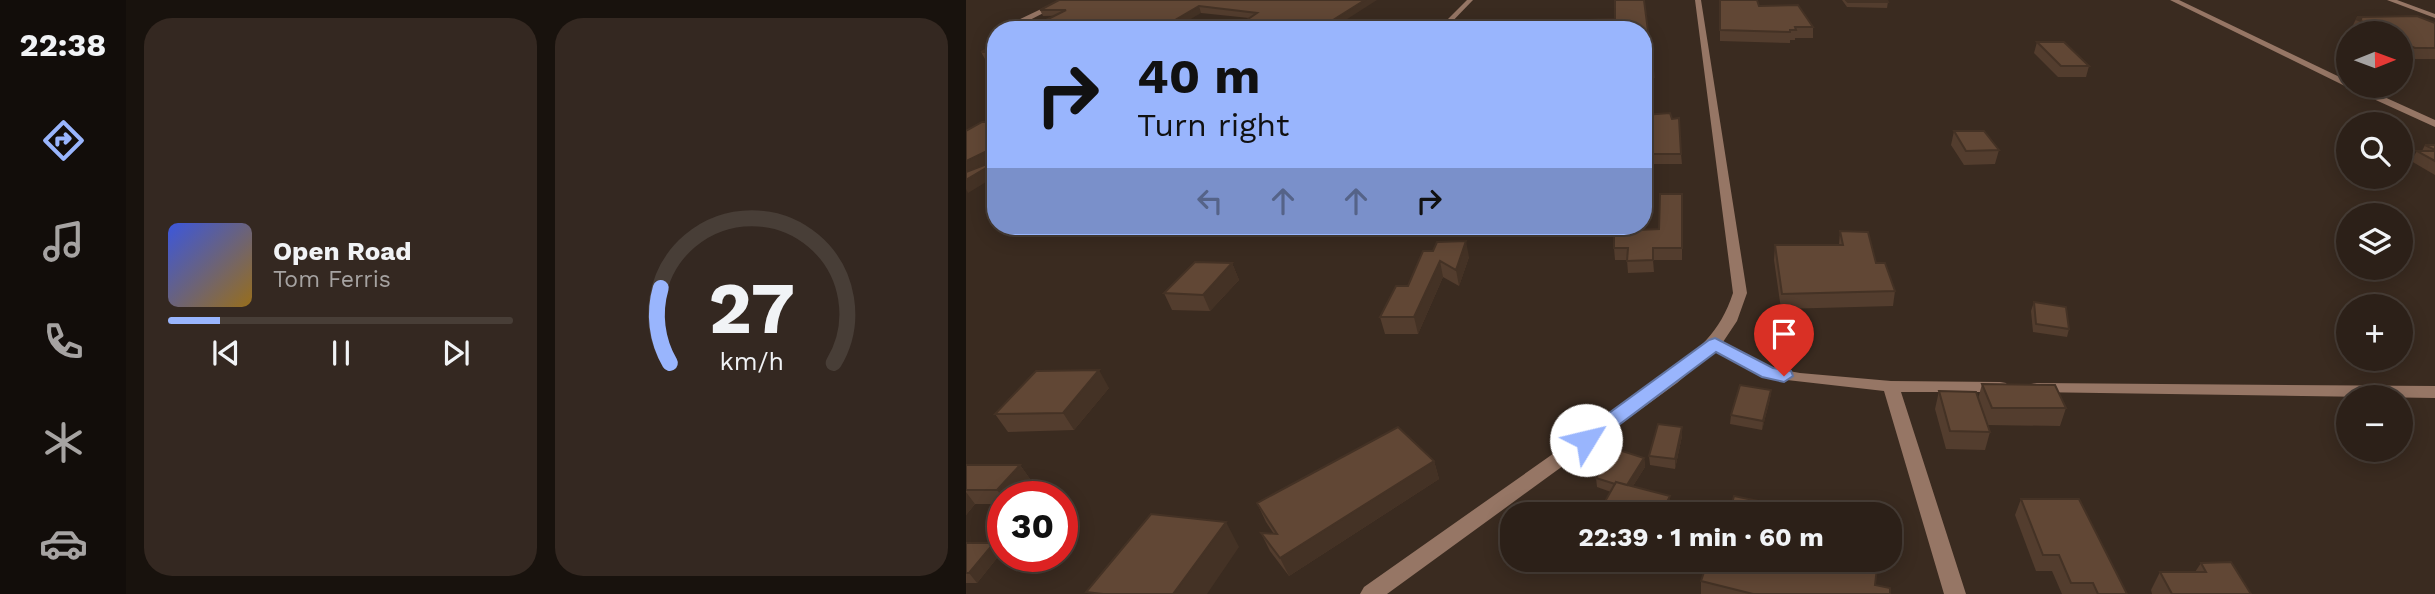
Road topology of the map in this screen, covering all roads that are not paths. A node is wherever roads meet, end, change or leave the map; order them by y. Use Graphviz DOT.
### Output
graph roads {
  1 [pos="1066,0"];
  2 [pos="1470,0"];
  3 [pos="1698,0"];
  4 [pos="2173,0"];
  5 [pos="2390,0"];
  6 [pos="2435,16"];
  7 [pos="1023,21"];
  8 [pos="1449,21"];
  9 [pos="2336,78"];
  10 [pos="2379,98"];
  11 [pos="2435,124"];
  12 [pos="1715,344"];
  13 [pos="1892,386"];
  14 [pos="2435,392"];
  15 [pos="1371,594"];
  16 [pos="1955,594"];
  1 -- 7 [label="street"];
  2 -- 8 [label="lane"];
  3 -- 12 [label="street"];
  4 -- 9 [label="street"];
  5 -- 6 [label="street"];
  10 -- 11 [label="street"];
  12 -- 13 [label="street"];
  12 -- 15 [label="street"];
  13 -- 14 [label="street"];
  13 -- 16 [label="street"];
}
